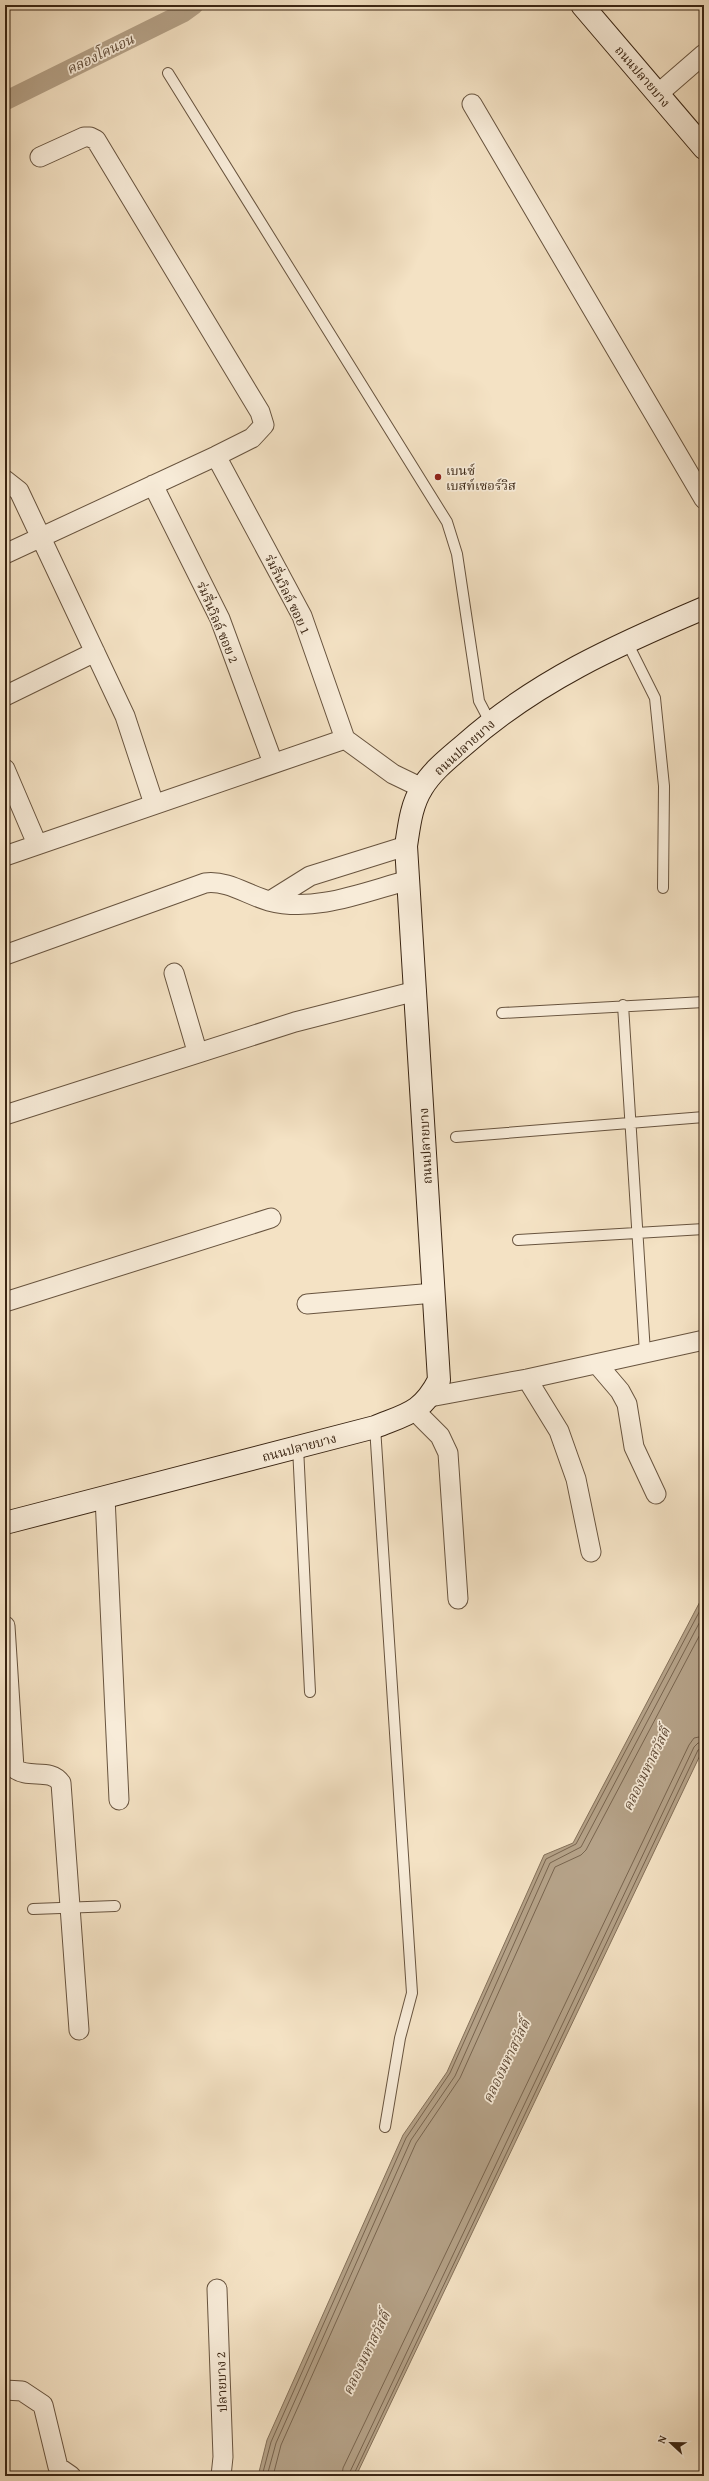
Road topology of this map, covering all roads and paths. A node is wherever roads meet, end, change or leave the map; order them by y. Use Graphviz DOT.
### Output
graph roads {
  1 [pos="582,5"];
  2 [pos="704,54"];
  3 [pos="168,73"];
  4 [pos="659,94"];
  5 [pos="472,104"];
  6 [pos="704,148"];
  7 [pos="40,157"];
  8 [pos="216,456"];
  9 [pos="5,480"];
  10 [pos="153,485"];
  11 [pos="704,499"];
  12 [pos="41,538"];
  13 [pos="5,554"];
  14 [pos="704,608"];
  15 [pos="626,642"];
  16 [pos="95,652"];
  17 [pos="5,696"];
  18 [pos="490,722"];
  19 [pos="345,739"];
  20 [pos="273,763"];
  21 [pos="5,769"];
  22 [pos="422,788"];
  23 [pos="154,804"];
  24 [pos="37,844"];
  25 [pos="406,846"];
  26 [pos="5,856"];
  27 [pos="409,880"];
  28 [pos="663,888"];
  29 [pos="270,901"];
  30 [pos="5,954"];
  31 [pos="174,973"];
  32 [pos="416,991"];
  33 [pos="704,1002"];
  34 [pos="623,1005"];
  35 [pos="502,1013"];
  36 [pos="197,1051"];
  37 [pos="5,1115"];
  38 [pos="704,1117"];
  39 [pos="630,1122"];
  40 [pos="456,1137"];
  41 [pos="271,1218"];
  42 [pos="704,1229"];
  43 [pos="637,1234"];
  44 [pos="518,1240"];
  45 [pos="434,1293"];
  46 [pos="5,1302"];
  47 [pos="307,1304"];
  48 [pos="704,1340"];
  49 [pos="645,1353"];
  50 [pos="597,1364"];
  51 [pos="527,1379"];
  52 [pos="422,1404"];
  53 [pos="375,1427"];
  54 [pos="298,1447"];
  55 [pos="656,1494"];
  56 [pos="105,1497"];
  57 [pos="5,1523"];
  58 [pos="591,1552"];
  59 [pos="458,1599"];
  60 [pos="5,1626"];
  61 [pos="310,1692"];
  62 [pos="119,1800"];
  63 [pos="115,1906"];
  64 [pos="70,1907"];
  65 [pos="32,1909"];
  66 [pos="79,2030"];
  67 [pos="385,2127"];
  68 [pos="217,2289"];
  69 [pos="5,2390"];
  70 [pos="71,2476"];
  71 [pos="221,2476"];
  1 -- 4 [label="street, ถนนปลายบาง"];
  2 -- 4 [label="street"];
  3 -- 18 [label="lane"];
  4 -- 6 [label="street, ถนนปลายบาง"];
  5 -- 11 [label="street"];
  7 -- 8 [label="street"];
  8 -- 10 [label="street"];
  8 -- 19 [label="street, ร่มรื่นวิลล์ ซอย 1"];
  9 -- 12 [label="street"];
  10 -- 12 [label="street"];
  10 -- 20 [label="street, ร่มรื่นวิลล์ ซอย 2"];
  12 -- 13 [label="street"];
  12 -- 16 [label="street"];
  14 -- 15 [label="street, ถนนปลายบาง"];
  15 -- 18 [label="street, ถนนปลายบาง"];
  15 -- 28 [label="lane"];
  16 -- 17 [label="street"];
  16 -- 23 [label="street"];
  18 -- 22 [label="street, ถนนปลายบาง"];
  19 -- 20 [label="street"];
  19 -- 22 [label="street"];
  20 -- 23 [label="street"];
  21 -- 24 [label="street"];
  22 -- 25 [label="street, ถนนปลายบาง"];
  23 -- 24 [label="street"];
  24 -- 26 [label="street"];
  25 -- 27 [label="street, ถนนปลายบาง"];
  25 -- 29 [label="street"];
  27 -- 29 [label="street"];
  27 -- 32 [label="street, ถนนปลายบาง"];
  29 -- 30 [label="street"];
  31 -- 36 [label="street"];
  32 -- 36 [label="street"];
  32 -- 45 [label="street, ถนนปลายบาง"];
  33 -- 34 [label="lane"];
  34 -- 35 [label="lane"];
  34 -- 39 [label="lane"];
  36 -- 37 [label="street"];
  38 -- 39 [label="lane"];
  39 -- 40 [label="lane"];
  39 -- 43 [label="lane"];
  41 -- 46 [label="street"];
  42 -- 43 [label="lane"];
  43 -- 44 [label="lane"];
  43 -- 49 [label="lane"];
  45 -- 47 [label="street"];
  45 -- 52 [label="street, ถนนปลายบาง"];
  48 -- 49 [label="street"];
  49 -- 50 [label="street"];
  50 -- 51 [label="street"];
  50 -- 55 [label="street"];
  51 -- 52 [label="street"];
  51 -- 58 [label="street"];
  52 -- 53 [label="street, ถนนปลายบาง"];
  52 -- 59 [label="street"];
  53 -- 54 [label="street, ถนนปลายบาง"];
  53 -- 67 [label="lane"];
  54 -- 56 [label="street, ถนนปลายบาง"];
  54 -- 61 [label="lane"];
  56 -- 57 [label="street, ถนนปลายบาง"];
  56 -- 62 [label="street"];
  60 -- 64 [label="street"];
  63 -- 64 [label="lane"];
  64 -- 65 [label="lane"];
  64 -- 66 [label="street"];
  68 -- 71 [label="street, ปลายบาง 2"];
  69 -- 70 [label="street"];
}
